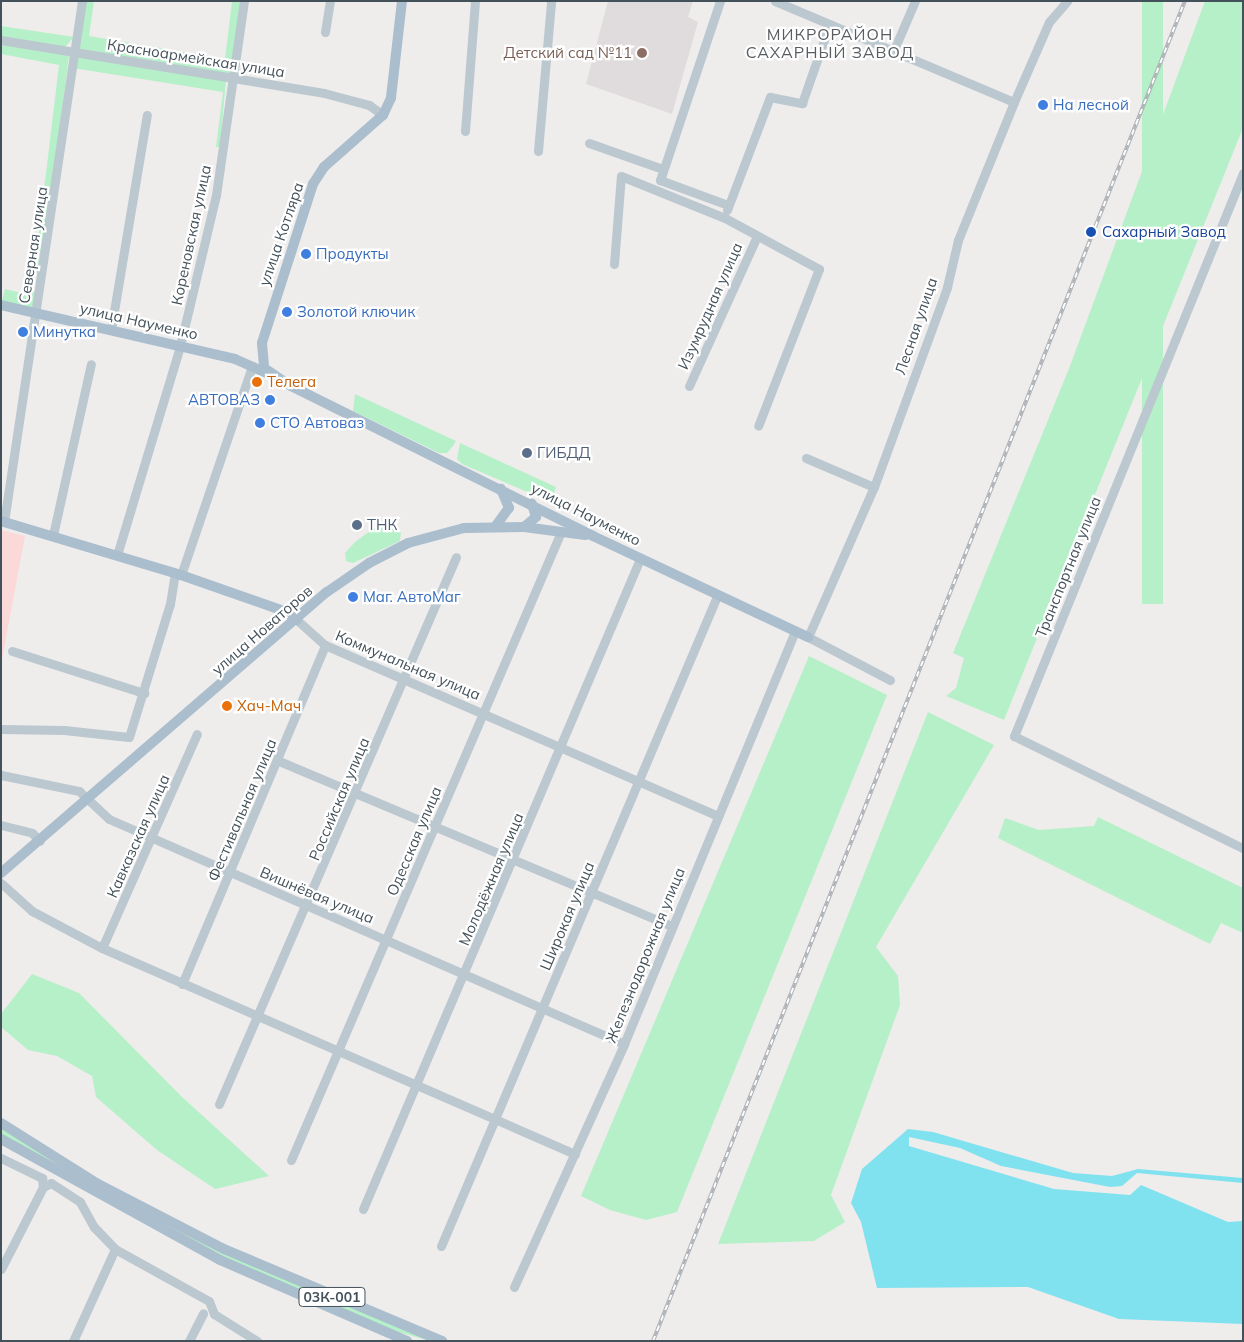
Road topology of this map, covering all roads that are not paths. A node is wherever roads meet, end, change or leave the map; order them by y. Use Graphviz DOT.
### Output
graph roads {
  1 [pos="82,1"];
  2 [pos="244,1"];
  3 [pos="330,1"];
  4 [pos="402,1"];
  5 [pos="475,1"];
  6 [pos="551,1"];
  7 [pos="720,1"];
  8 [pos="775,1"];
  9 [pos="915,1"];
  10 [pos="1067,1"];
  11 [pos="829,26"];
  12 [pos="325,32"];
  13 [pos="1,40"];
  14 [pos="73,50"];
  15 [pos="893,52"];
  16 [pos="234,78"];
  17 [pos="1014,102"];
  18 [pos="147,115"];
  19 [pos="383,115"];
  20 [pos="465,131"];
  21 [pos="590,143"];
  22 [pos="538,151"];
  23 [pos="663,169"];
  24 [pos="1243,173"];
  25 [pos="728,205"];
  26 [pos="725,218"];
  27 [pos="756,238"];
  28 [pos="614,264"];
  29 [pos="1,305"];
  30 [pos="37,313"];
  31 [pos="111,329"];
  32 [pos="180,346"];
  33 [pos="91,364"];
  34 [pos="252,366"];
  35 [pos="268,374"];
  36 [pos="690,386"];
  37 [pos="758,426"];
  38 [pos="806,458"];
  39 [pos="874,487"];
  40 [pos="512,502"];
  41 [pos="532,504"];
  42 [pos="2,521"];
  43 [pos="494,527"];
  44 [pos="524,527"];
  45 [pos="561,532"];
  46 [pos="53,535"];
  47 [pos="593,536"];
  48 [pos="117,555"];
  49 [pos="456,557"];
  50 [pos="640,559"];
  51 [pos="178,574"];
  52 [pos="717,596"];
  53 [pos="297,620"];
  54 [pos="795,632"];
  55 [pos="808,637"];
  56 [pos="325,645"];
  57 [pos="12,651"];
  58 [pos="404,680"];
  59 [pos="890,680"];
  60 [pos="144,693"];
  61 [pos="483,713"];
  62 [pos="1,729"];
  63 [pos="197,734"];
  64 [pos="563,747"];
  65 [pos="279,761"];
  66 [pos="1,776"];
  67 [pos="640,781"];
  68 [pos="357,794"];
  69 [pos="89,799"];
  70 [pos="718,816"];
  71 [pos="1,825"];
  72 [pos="434,828"];
  73 [pos="151,838"];
  74 [pos="40,840"];
  75 [pos="1243,848"];
  76 [pos="514,860"];
  77 [pos="230,872"];
  78 [pos="1,873"];
  79 [pos="1,883"];
  80 [pos="591,893"];
  81 [pos="308,906"];
  82 [pos="671,926"];
  83 [pos="388,940"];
  84 [pos="102,948"];
  85 [pos="465,974"];
  86 [pos="182,984"];
  87 [pos="544,1008"];
  88 [pos="260,1017"];
  89 [pos="624,1044"];
  90 [pos="339,1051"];
  91 [pos="417,1085"];
  92 [pos="219,1104"];
  93 [pos="496,1118"];
  94 [pos="1,1123"];
  95 [pos="1,1139"];
  96 [pos="575,1154"];
  97 [pos="1,1158"];
  98 [pos="292,1160"];
  99 [pos="43,1188"];
  100 [pos="363,1209"];
  101 [pos="441,1246"];
  102 [pos="115,1249"];
  103 [pos="1,1269"];
  104 [pos="514,1287"];
  105 [pos="203,1313"];
  106 [pos="73,1341"];
  107 [pos="189,1341"];
  108 [pos="257,1341"];
  109 [pos="406,1341"];
  110 [pos="442,1341"];
  1 -- 14 [label="street, Северная улица"];
  2 -- 16 [label="street, Кореновская улица"];
  3 -- 12 [label="street"];
  4 -- 19 [label="main road, улица Котляра"];
  5 -- 20 [label="street"];
  6 -- 22 [label="street"];
  7 -- 23 [label="street"];
  8 -- 11 [label="street"];
  9 -- 15 [label="street"];
  10 -- 17 [label="street, Лесная улица"];
  11 -- 15 [label="street"];
  11 -- 25 [label="street"];
  13 -- 14 [label="street, Красноармейская улица"];
  14 -- 16 [label="street, Красноармейская улица"];
  14 -- 30 [label="street, Северная улица"];
  15 -- 17 [label="street"];
  16 -- 19 [label="street, Красноармейская улица"];
  16 -- 32 [label="street, Кореновская улица"];
  17 -- 39 [label="street, Лесная улица"];
  18 -- 31 [label="street"];
  19 -- 35 [label="main road, улица Котляра"];
  21 -- 23 [label="street"];
  23 -- 25 [label="street"];
  24 -- 75 [label="street, Транспортная улица"];
  25 -- 26 [label="street"];
  26 -- 27 [label="street"];
  26 -- 28 [label="street"];
  27 -- 36 [label="street, Изумрудная улица"];
  27 -- 37 [label="street"];
  29 -- 30 [label="main road, улица Науменко"];
  30 -- 31 [label="main road, улица Науменко"];
  30 -- 42 [label="street, Северная улица"];
  31 -- 32 [label="main road, улица Науменко"];
  32 -- 34 [label="main road, улица Науменко"];
  32 -- 48 [label="street, Кореновская улица"];
  33 -- 46 [label="street"];
  34 -- 35 [label="main road, улица Науменко"];
  34 -- 51 [label="street"];
  35 -- 40 [label="main road, улица Науменко"];
  38 -- 39 [label="street"];
  39 -- 55 [label="street, Лесная улица"];
  40 -- 41 [label="main road, улица Науменко"];
  40 -- 43 [label="main road"];
  40 -- 44 [label="main road"];
  41 -- 44 [label="main road"];
  41 -- 47 [label="main road, улица Науменко"];
  42 -- 46 [label="main road, Коммунальная улица"];
  43 -- 44 [label="main road, улица Новаторов"];
  43 -- 53 [label="main road, улица Новаторов"];
  44 -- 45 [label="main road, улица Новаторов"];
  45 -- 47 [label="main road, улица Новаторов"];
  45 -- 61 [label="street, Одесская улица"];
  46 -- 48 [label="main road, Коммунальная улица"];
  47 -- 50 [label="main road, улица Науменко"];
  48 -- 51 [label="main road, Коммунальная улица"];
  49 -- 58 [label="street, Российская улица"];
  50 -- 52 [label="main road, улица Науменко"];
  50 -- 64 [label="street, Молодёжная улица"];
  51 -- 53 [label="main road, Коммунальная улица"];
  51 -- 60 [label="street"];
  52 -- 54 [label="main road, улица Науменко"];
  52 -- 67 [label="street, Широкая улица"];
  53 -- 56 [label="street, Коммунальная улица"];
  53 -- 69 [label="main road, улица Новаторов"];
  54 -- 55 [label="main road, улица Науменко"];
  54 -- 70 [label="street, Железнодорожная улица"];
  55 -- 59 [label="street, улица Науменко"];
  56 -- 58 [label="street, Коммунальная улица"];
  56 -- 65 [label="street, Фестивальная улица"];
  57 -- 60 [label="street"];
  58 -- 61 [label="street, Коммунальная улица"];
  58 -- 68 [label="street, Российская улица"];
  60 -- 62 [label="street"];
  61 -- 64 [label="street, Коммунальная улица"];
  61 -- 72 [label="street, Одесская улица"];
  63 -- 73 [label="street, Кавказская улица"];
  64 -- 67 [label="street, Коммунальная улица"];
  64 -- 76 [label="street, Молодёжная улица"];
  65 -- 68 [label="street"];
  65 -- 77 [label="street, Фестивальная улица"];
  66 -- 69 [label="street, Вишнёвая улица"];
  67 -- 70 [label="street, Коммунальная улица"];
  67 -- 80 [label="street, Широкая улица"];
  68 -- 72 [label="street"];
  68 -- 81 [label="street, Российская улица"];
  69 -- 73 [label="street, Вишнёвая улица"];
  69 -- 74 [label="main road, улица Новаторов"];
  70 -- 82 [label="street, Железнодорожная улица"];
  71 -- 74 [label="street"];
  72 -- 76 [label="street"];
  72 -- 83 [label="street, Одесская улица"];
  73 -- 77 [label="street, Вишнёвая улица"];
  73 -- 84 [label="street, Кавказская улица"];
  74 -- 78 [label="main road, улица Новаторов"];
  76 -- 80 [label="street"];
  76 -- 85 [label="street, Молодёжная улица"];
  77 -- 81 [label="street, Вишнёвая улица"];
  77 -- 86 [label="street, Фестивальная улица"];
  79 -- 84 [label="street"];
  80 -- 82 [label="street"];
  80 -- 87 [label="street, Широкая улица"];
  81 -- 83 [label="street, Вишнёвая улица"];
  81 -- 88 [label="street, Российская улица"];
  82 -- 89 [label="street, Железнодорожная улица"];
  83 -- 85 [label="street, Вишнёвая улица"];
  83 -- 90 [label="street, Одесская улица"];
  84 -- 86 [label="street"];
  85 -- 87 [label="street, Вишнёвая улица"];
  85 -- 91 [label="street, Молодёжная улица"];
  86 -- 88 [label="street"];
  87 -- 89 [label="street, Вишнёвая улица"];
  87 -- 93 [label="street, Широкая улица"];
  88 -- 90 [label="street"];
  88 -- 92 [label="street, Российская улица"];
  89 -- 96 [label="street, Железнодорожная улица"];
  90 -- 91 [label="street"];
  90 -- 98 [label="street, Одесская улица"];
  91 -- 93 [label="street"];
  91 -- 100 [label="street, Молодёжная улица"];
  93 -- 96 [label="street"];
  93 -- 101 [label="street, Широкая улица"];
  94 -- 110 [label="main road, 03К-001"];
  95 -- 109 [label="main road, 03К-001"];
  96 -- 104 [label="street, Железнодорожная улица"];
  97 -- 99 [label="street"];
  99 -- 102 [label="street"];
  99 -- 103 [label="street"];
  102 -- 106 [label="street"];
  102 -- 108 [label="street"];
  105 -- 107 [label="street"];
}
